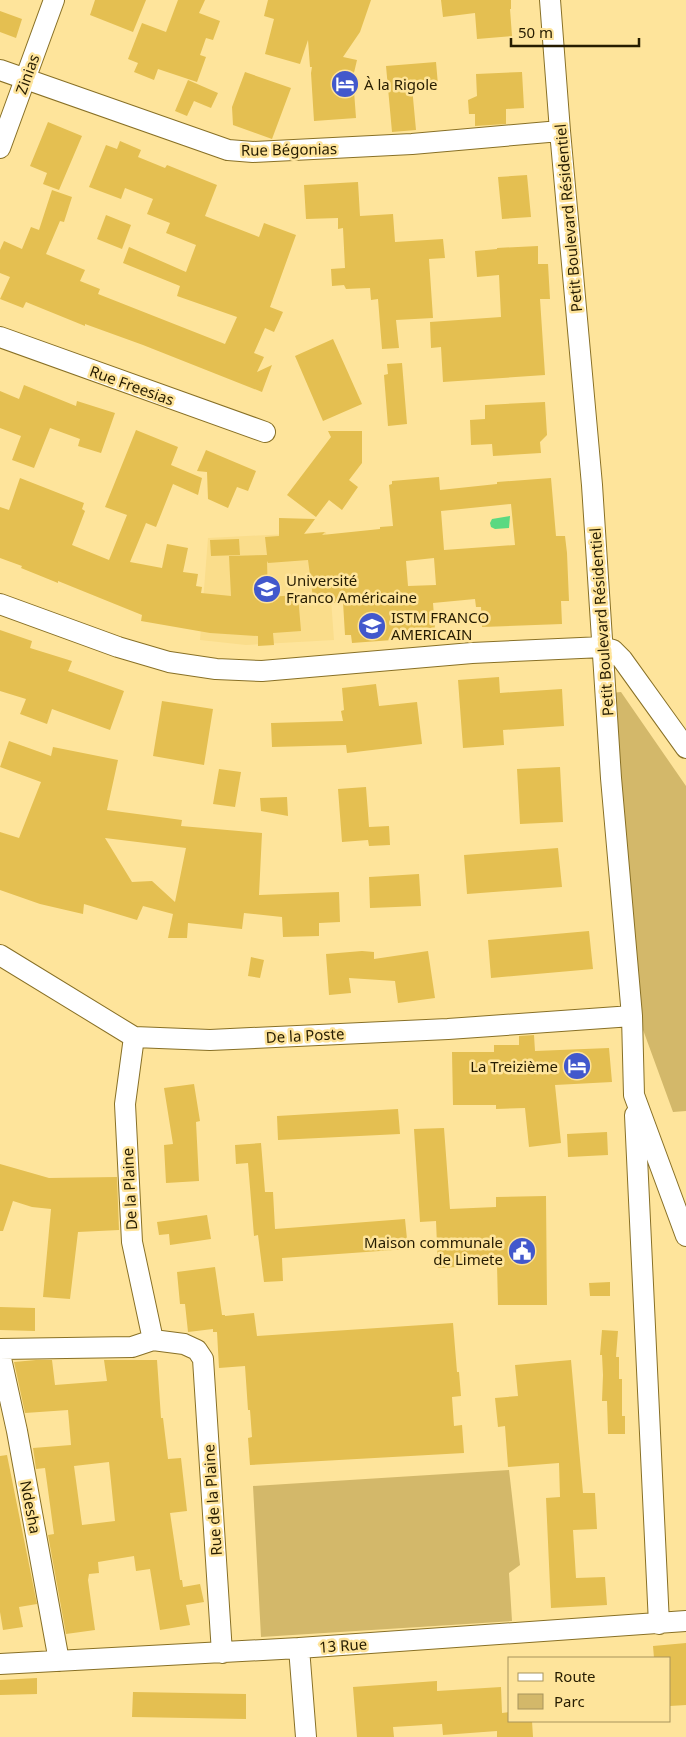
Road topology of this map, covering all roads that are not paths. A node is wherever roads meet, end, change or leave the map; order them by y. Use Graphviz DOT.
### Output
graph roads {
  1 [pos="54,0"];
  2 [pos="550,0"];
  3 [pos="0,70"];
  4 [pos="24,80"];
  5 [pos="560,131"];
  6 [pos="0,148"];
  7 [pos="0,337"];
  8 [pos="265,432"];
  9 [pos="0,604"];
  10 [pos="603,647"];
  11 [pos="686,748"];
  12 [pos="0,955"];
  13 [pos="632,1016"];
  14 [pos="134,1037"];
  15 [pos="634,1095"];
  16 [pos="686,1236"];
  17 [pos="153,1340"];
  18 [pos="0,1349"];
  19 [pos="0,1354"];
  20 [pos="686,1621"];
  21 [pos="659,1624"];
  22 [pos="299,1648"];
  23 [pos="222,1653"];
  24 [pos="59,1661"];
  25 [pos="0,1664"];
  26 [pos="306,1737"];
  1 -- 4 [label="street, Zinias"];
  2 -- 5 [label="street, Petit Boulevard Résidentiel"];
  3 -- 4 [label="street, Rue Bégonias"];
  4 -- 5 [label="street, Rue Bégonias"];
  4 -- 6 [label="street, Zinias"];
  5 -- 10 [label="street, Petit Boulevard Résidentiel"];
  7 -- 8 [label="street, Rue Freesias"];
  9 -- 10 [label="street"];
  10 -- 11 [label="street"];
  10 -- 13 [label="street, Petit Boulevard Résidentiel"];
  12 -- 14 [label="street, De la Poste"];
  13 -- 14 [label="street, De la Poste"];
  13 -- 15 [label="street, Petit Boulevard Résidentiel"];
  14 -- 17 [label="street, De la Plaine"];
  15 -- 16 [label="street, Petit Boulevard Résidentiel"];
  15 -- 21 [label="street"];
  17 -- 18 [label="street"];
  17 -- 23 [label="street, Rue de la Plaine"];
  19 -- 24 [label="street, Ndesha"];
  20 -- 21 [label="street, 13 Rue"];
  21 -- 22 [label="street, 13 Rue"];
  22 -- 23 [label="street, 13 Rue"];
  22 -- 26 [label="street"];
  23 -- 24 [label="street, 13 Rue"];
  24 -- 25 [label="street, 13 Rue"];
}
